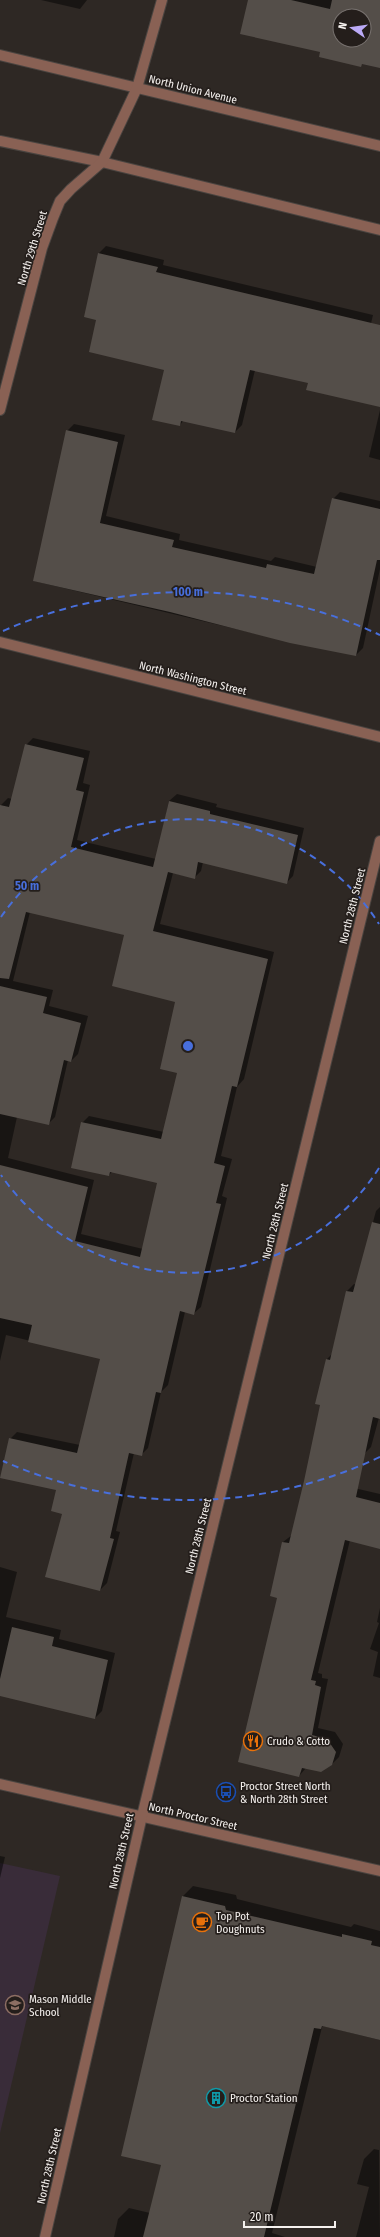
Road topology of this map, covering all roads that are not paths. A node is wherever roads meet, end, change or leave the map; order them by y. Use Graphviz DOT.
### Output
graph roads {
  1 [pos="162,0"];
  2 [pos="0,55"];
  3 [pos="137,88"];
  4 [pos="0,141"];
  5 [pos="380,146"];
  6 [pos="102,162"];
  7 [pos="380,230"];
  8 [pos="0,410"];
  9 [pos="0,642"];
  10 [pos="380,738"];
  11 [pos="380,841"];
  12 [pos="0,1784"];
  13 [pos="142,1816"];
  14 [pos="380,1871"];
  15 [pos="45,2237"];
  1 -- 3 [label="street, North 29th Street"];
  2 -- 3 [label="street, North Union Avenue"];
  3 -- 5 [label="street, North Union Avenue"];
  3 -- 6 [label="street, North 29th Street"];
  4 -- 6 [label="street"];
  6 -- 7 [label="street"];
  6 -- 8 [label="street, North 29th Street"];
  9 -- 10 [label="street, North Washington Street"];
  11 -- 13 [label="street, North 28th Street"];
  12 -- 13 [label="street, North Proctor Street"];
  13 -- 14 [label="street, North Proctor Street"];
  13 -- 15 [label="street, North 28th Street"];
}
